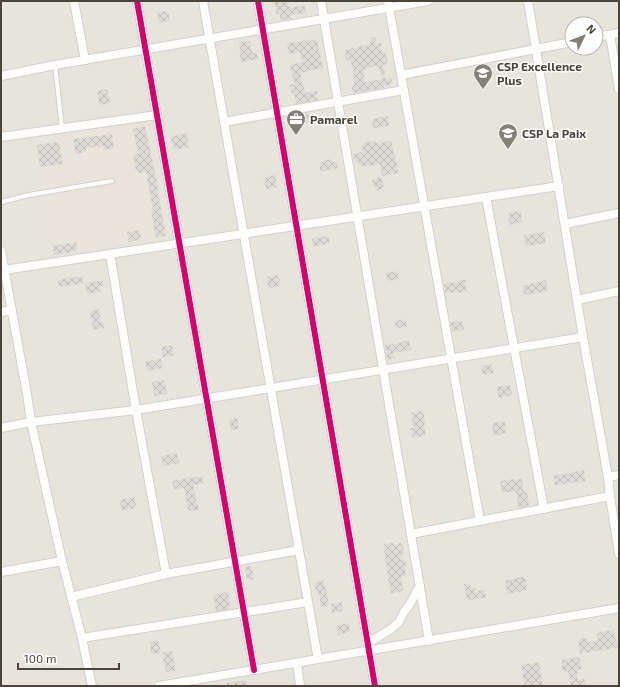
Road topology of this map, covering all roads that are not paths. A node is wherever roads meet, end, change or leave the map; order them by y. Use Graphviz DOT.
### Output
graph roads {
  1 [pos="74,1"];
  2 [pos="137,1"];
  3 [pos="203,1"];
  4 [pos="258,1"];
  5 [pos="321,1"];
  6 [pos="428,1"];
  7 [pos="528,1"];
  8 [pos="389,4"];
  9 [pos="324,19"];
  10 [pos="263,29"];
  11 [pos="619,33"];
  12 [pos="610,35"];
  13 [pos="604,36"];
  14 [pos="209,39"];
  15 [pos="564,44"];
  16 [pos="536,49"];
  17 [pos="146,50"];
  18 [pos="85,60"];
  19 [pos="55,65"];
  20 [pos="401,75"];
  21 [pos="1,76"];
  22 [pos="619,89"];
  23 [pos="404,90"];
  24 [pos="338,101"];
  25 [pos="277,112"];
  26 [pos="157,115"];
  27 [pos="224,122"];
  28 [pos="62,129"];
  29 [pos="1,137"];
  30 [pos="112,181"];
  31 [pos="559,186"];
  32 [pos="486,197"];
  33 [pos="1,202"];
  34 [pos="425,206"];
  35 [pos="619,213"];
  36 [pos="357,216"];
  37 [pos="565,224"];
  38 [pos="296,226"];
  39 [pos="244,234"];
  40 [pos="180,243"];
  41 [pos="1,252"];
  42 [pos="110,254"];
  43 [pos="4,270"];
  44 [pos="619,291"];
  45 [pos="577,300"];
  46 [pos="11,310"];
  47 [pos="1,312"];
  48 [pos="584,337"];
  49 [pos="514,349"];
  50 [pos="452,359"];
  51 [pos="383,370"];
  52 [pos="323,379"];
  53 [pos="271,388"];
  54 [pos="207,398"];
  55 [pos="136,410"];
  56 [pos="31,422"];
  57 [pos="1,428"];
  58 [pos="619,475"];
  59 [pos="608,477"];
  60 [pos="610,496"];
  61 [pos="544,509"];
  62 [pos="480,521"];
  63 [pos="411,534"];
  64 [pos="299,550"];
  65 [pos="619,553"];
  66 [pos="62,561"];
  67 [pos="235,561"];
  68 [pos="1,572"];
  69 [pos="166,574"];
  70 [pos="420,586"];
  71 [pos="71,597"];
  72 [pos="308,602"];
  73 [pos="619,608"];
  74 [pos="244,613"];
  75 [pos="82,638"];
  76 [pos="429,641"];
  77 [pos="368,647"];
  78 [pos="318,659"];
  79 [pos="296,663"];
  80 [pos="254,670"];
  81 [pos="92,686"];
  82 [pos="159,686"];
  83 [pos="300,686"];
  84 [pos="375,686"];
  1 -- 18 [label="street"];
  2 -- 17 [label="street"];
  3 -- 14 [label="street"];
  4 -- 10 [label="street"];
  5 -- 9 [label="street"];
  6 -- 8 [label="street"];
  7 -- 16 [label="street"];
  8 -- 9 [label="street"];
  8 -- 20 [label="street"];
  9 -- 10 [label="street"];
  9 -- 24 [label="street"];
  10 -- 14 [label="street"];
  10 -- 25 [label="street"];
  11 -- 12 [label="street"];
  12 -- 13 [label="street"];
  12 -- 22 [label="street"];
  14 -- 17 [label="street"];
  14 -- 27 [label="street"];
  15 -- 16 [label="street"];
  16 -- 20 [label="street"];
  16 -- 31 [label="street"];
  17 -- 18 [label="street"];
  17 -- 26 [label="street"];
  18 -- 19 [label="street"];
  19 -- 21 [label="street"];
  19 -- 28 [label="lane"];
  20 -- 23 [label="street"];
  23 -- 24 [label="street"];
  23 -- 34 [label="street"];
  24 -- 25 [label="street"];
  24 -- 36 [label="street"];
  25 -- 27 [label="street"];
  25 -- 38 [label="street"];
  26 -- 28 [label="street"];
  26 -- 40 [label="street"];
  27 -- 39 [label="street"];
  28 -- 29 [label="street"];
  30 -- 33 [label="lane"];
  31 -- 32 [label="street"];
  31 -- 37 [label="street"];
  32 -- 34 [label="street"];
  32 -- 49 [label="street"];
  34 -- 36 [label="street"];
  34 -- 50 [label="street"];
  35 -- 37 [label="street"];
  36 -- 38 [label="street"];
  36 -- 51 [label="street"];
  37 -- 45 [label="street"];
  38 -- 39 [label="street"];
  38 -- 52 [label="street"];
  39 -- 40 [label="street"];
  39 -- 53 [label="street"];
  40 -- 42 [label="street"];
  40 -- 54 [label="street"];
  41 -- 43 [label="street"];
  42 -- 43 [label="street"];
  42 -- 55 [label="street"];
  43 -- 46 [label="street"];
  44 -- 45 [label="street"];
  45 -- 48 [label="street"];
  46 -- 47 [label="street"];
  46 -- 56 [label="street"];
  48 -- 49 [label="street"];
  48 -- 59 [label="street"];
  49 -- 50 [label="street"];
  49 -- 61 [label="street"];
  50 -- 51 [label="street"];
  50 -- 62 [label="street"];
  51 -- 52 [label="street"];
  51 -- 63 [label="street"];
  52 -- 53 [label="street"];
  52 -- 77 [label="street"];
  53 -- 54 [label="street"];
  53 -- 64 [label="street"];
  54 -- 55 [label="street"];
  54 -- 67 [label="street"];
  55 -- 56 [label="street"];
  55 -- 69 [label="street"];
  56 -- 57 [label="street"];
  56 -- 66 [label="street"];
  58 -- 59 [label="street"];
  59 -- 60 [label="street"];
  60 -- 61 [label="street"];
  60 -- 65 [label="street"];
  61 -- 62 [label="street"];
  62 -- 63 [label="street"];
  63 -- 70 [label="street"];
  64 -- 67 [label="street"];
  64 -- 72 [label="street"];
  66 -- 68 [label="street"];
  66 -- 71 [label="street"];
  67 -- 69 [label="street"];
  67 -- 74 [label="street"];
  69 -- 71 [label="street"];
  70 -- 76 [label="street"];
  70 -- 77 [label="street"];
  71 -- 75 [label="street"];
  72 -- 74 [label="street"];
  72 -- 78 [label="street"];
  73 -- 76 [label="street"];
  74 -- 75 [label="street"];
  74 -- 80 [label="street"];
  75 -- 81 [label="street"];
  76 -- 77 [label="street"];
  77 -- 78 [label="street"];
  77 -- 84 [label="street"];
  78 -- 79 [label="street"];
  79 -- 80 [label="street"];
  79 -- 83 [label="street"];
  80 -- 82 [label="street"];
}
